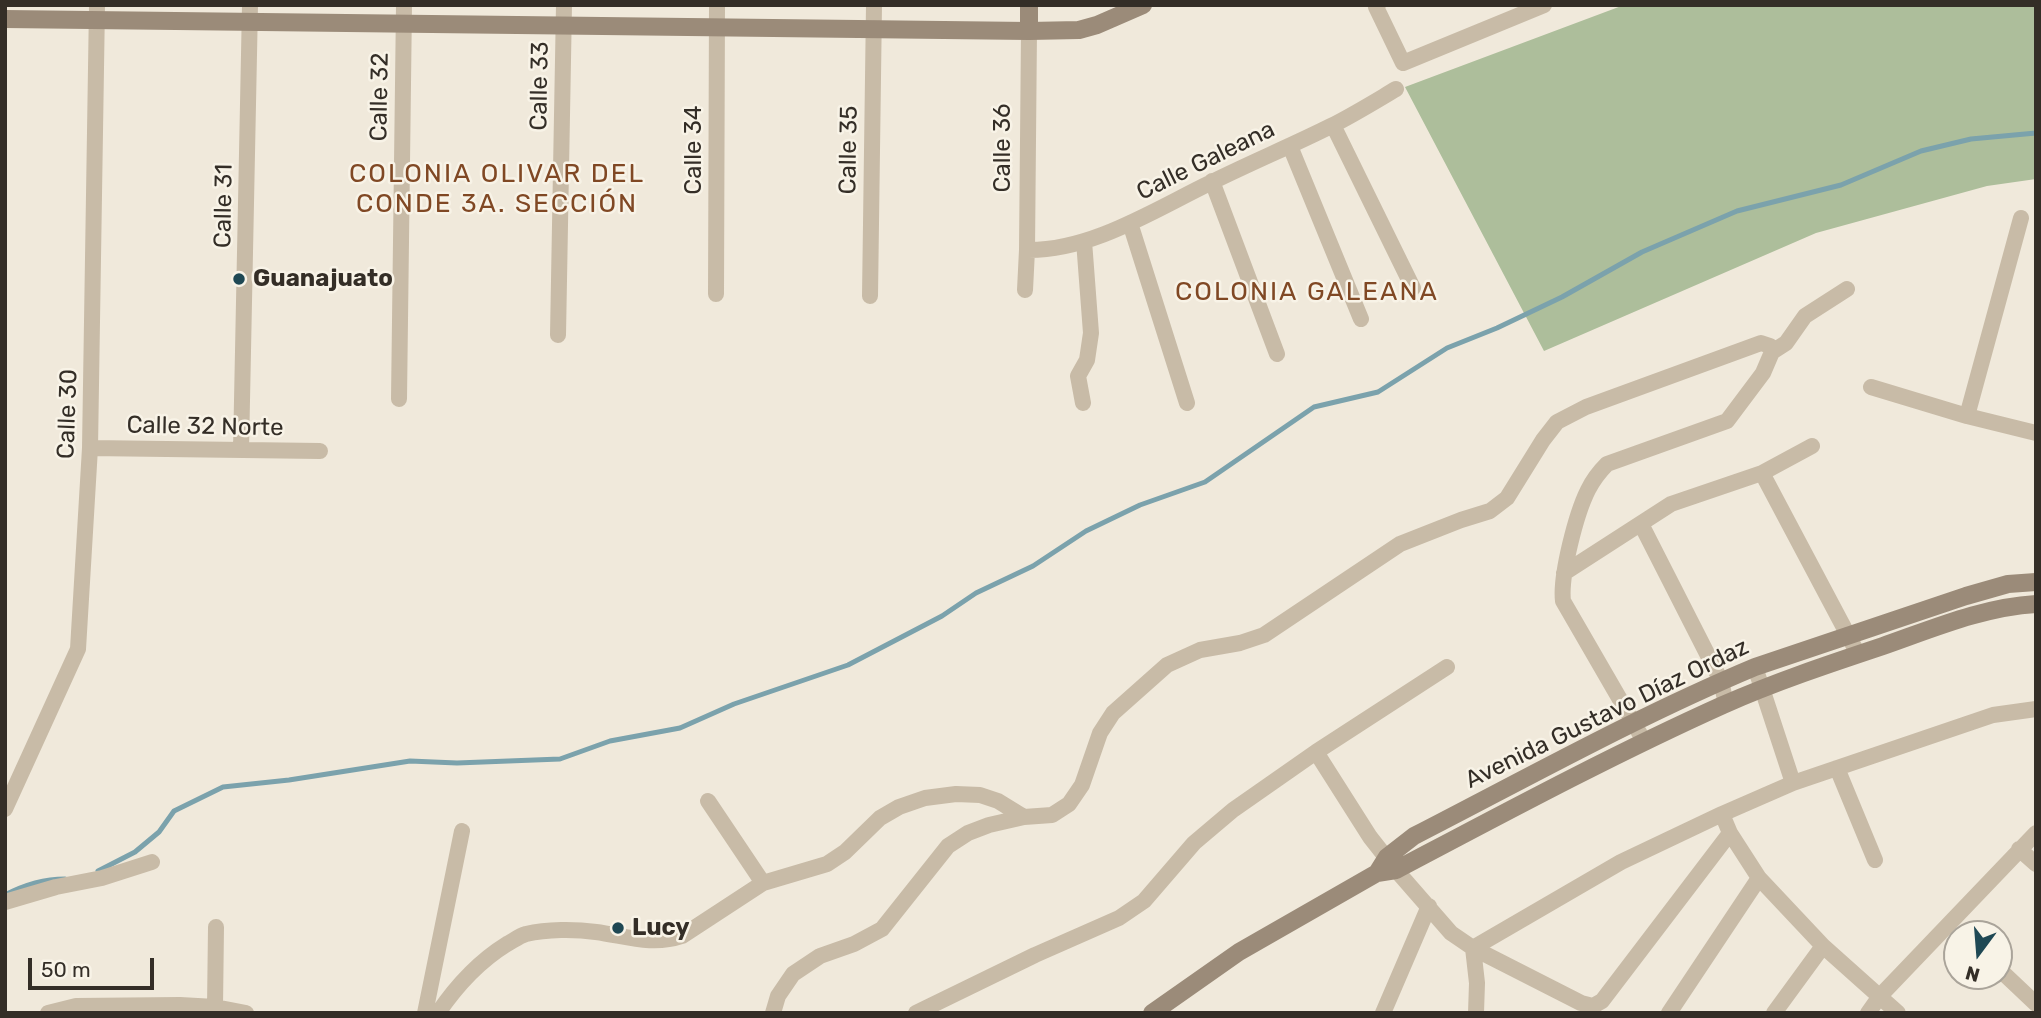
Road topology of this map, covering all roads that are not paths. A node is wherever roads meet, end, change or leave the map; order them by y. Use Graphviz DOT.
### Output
graph roads {
  1 [pos="404,5"];
  2 [pos="564,5"];
  3 [pos="718,5"];
  4 [pos="874,5"];
  5 [pos="1030,5"];
  6 [pos="1143,5"];
  7 [pos="1378,5"];
  8 [pos="1544,5"];
  9 [pos="97,13"];
  10 [pos="250,13"];
  11 [pos="5,19"];
  12 [pos="404,24"];
  13 [pos="564,26"];
  14 [pos="717,27"];
  15 [pos="874,30"];
  16 [pos="1029,31"];
  17 [pos="1396,89"];
  18 [pos="1333,125"];
  19 [pos="1290,146"];
  20 [pos="1212,181"];
  21 [pos="2021,218"];
  22 [pos="1130,223"];
  23 [pos="1084,241"];
  24 [pos="1027,250"];
  25 [pos="1413,288"];
  26 [pos="1847,289"];
  27 [pos="1025,290"];
  28 [pos="716,294"];
  29 [pos="870,296"];
  30 [pos="1361,319"];
  31 [pos="558,335"];
  32 [pos="1772,352"];
  33 [pos="1277,354"];
  34 [pos="1871,387"];
  35 [pos="399,399"];
  36 [pos="1083,403"];
  37 [pos="1186,403"];
  38 [pos="1967,416"];
  39 [pos="2036,433"];
  40 [pos="1812,446"];
  41 [pos="90,449"];
  42 [pos="241,450"];
  43 [pos="320,451"];
  44 [pos="1762,473"];
  45 [pos="1641,524"];
  46 [pos="1564,573"];
  47 [pos="2036,582"];
  48 [pos="2036,604"];
  49 [pos="1849,635"];
  50 [pos="1858,654"];
  51 [pos="1447,667"];
  52 [pos="1755,667"];
  53 [pos="1721,681"];
  54 [pos="1763,689"];
  55 [pos="1726,704"];
  56 [pos="2036,709"];
  57 [pos="1633,723"];
  58 [pos="1644,741"];
  59 [pos="1316,752"];
  60 [pos="1837,768"];
  61 [pos="1793,783"];
  62 [pos="708,801"];
  63 [pos="5,808"];
  64 [pos="1722,814"];
  65 [pos="1024,817"];
  66 [pos="462,831"];
  67 [pos="1730,833"];
  68 [pos="2036,833"];
  69 [pos="2020,849"];
  70 [pos="1875,860"];
  71 [pos="152,862"];
  72 [pos="1392,864"];
  73 [pos="2036,864"];
  74 [pos="1759,878"];
  75 [pos="763,883"];
  76 [pos="5,902"];
  77 [pos="1429,906"];
  78 [pos="1962,920"];
  79 [pos="216,927"];
  80 [pos="1943,940"];
  81 [pos="1823,946"];
  82 [pos="1474,948"];
  83 [pos="2013,982"];
  84 [pos="1880,996"];
  85 [pos="2036,1004"];
  86 [pos="215,1007"];
  87 [pos="48,1013"];
  88 [pos="246,1013"];
  89 [pos="425,1013"];
  90 [pos="438,1013"];
  91 [pos="772,1013"];
  92 [pos="916,1013"];
  93 [pos="1152,1013"];
  94 [pos="1383,1013"];
  95 [pos="1476,1013"];
  96 [pos="1669,1013"];
  97 [pos="1774,1013"];
  98 [pos="1868,1013"];
  99 [pos="1898,1013"];
  1 -- 12 [label="street, Calle 32"];
  2 -- 13 [label="street, Calle 33"];
  3 -- 14 [label="street, Calle 34"];
  4 -- 15 [label="street, Calle 35"];
  5 -- 16 [label="street, Calle 36"];
  6 -- 16 [label="street"];
  7 -- 8 [label="street"];
  9 -- 10 [label="street"];
  9 -- 11 [label="street"];
  9 -- 41 [label="street, Calle 30"];
  10 -- 12 [label="street"];
  10 -- 42 [label="street, Calle 31"];
  12 -- 13 [label="street"];
  12 -- 35 [label="street, Calle 32"];
  13 -- 14 [label="street"];
  13 -- 31 [label="street, Calle 33"];
  14 -- 15 [label="street"];
  14 -- 28 [label="street, Calle 34"];
  15 -- 16 [label="street"];
  15 -- 29 [label="street, Calle 35"];
  16 -- 24 [label="street, Calle 36"];
  17 -- 18 [label="street, Calle Galeana"];
  18 -- 19 [label="street, Calle Galeana"];
  18 -- 25 [label="street"];
  19 -- 20 [label="street, Calle Galeana"];
  19 -- 30 [label="street"];
  20 -- 22 [label="street, Calle Galeana"];
  20 -- 33 [label="street"];
  21 -- 38 [label="street"];
  22 -- 23 [label="street, Calle Galeana"];
  22 -- 37 [label="street"];
  23 -- 24 [label="street, Calle Galeana"];
  23 -- 36 [label="street"];
  24 -- 27 [label="street, Calle 36"];
  26 -- 32 [label="street"];
  32 -- 46 [label="street"];
  32 -- 65 [label="street"];
  34 -- 38 [label="street"];
  38 -- 39 [label="street"];
  40 -- 44 [label="street"];
  41 -- 42 [label="street, Calle 32 Norte"];
  41 -- 63 [label="street, Calle 30"];
  42 -- 43 [label="street, Calle 32 Norte"];
  44 -- 45 [label="street"];
  44 -- 49 [label="street"];
  45 -- 46 [label="street"];
  45 -- 53 [label="street"];
  46 -- 57 [label="street"];
  47 -- 49 [label="street, Avenida Gustavo Díaz Ordaz"];
  48 -- 50 [label="street, Avenida Gustavo Díaz Ordaz"];
  49 -- 50 [label="street"];
  49 -- 52 [label="street, Avenida Gustavo Díaz Ordaz"];
  50 -- 54 [label="street, Avenida Gustavo Díaz Ordaz"];
  51 -- 59 [label="street"];
  52 -- 53 [label="street, Avenida Gustavo Díaz Ordaz"];
  52 -- 54 [label="street"];
  53 -- 55 [label="street"];
  53 -- 57 [label="street, Avenida Gustavo Díaz Ordaz"];
  54 -- 55 [label="street, Avenida Gustavo Díaz Ordaz"];
  54 -- 61 [label="street"];
  55 -- 58 [label="street, Avenida Gustavo Díaz Ordaz"];
  56 -- 60 [label="street"];
  57 -- 58 [label="street"];
  57 -- 72 [label="street, Avenida Gustavo Díaz Ordaz"];
  58 -- 72 [label="street, Avenida Gustavo Díaz Ordaz"];
  59 -- 72 [label="street"];
  59 -- 92 [label="street"];
  60 -- 61 [label="street"];
  60 -- 70 [label="street"];
  61 -- 64 [label="street"];
  62 -- 75 [label="street"];
  64 -- 67 [label="street"];
  64 -- 82 [label="street"];
  65 -- 75 [label="street"];
  65 -- 91 [label="street"];
  66 -- 89 [label="street"];
  67 -- 74 [label="street"];
  67 -- 82 [label="street"];
  68 -- 69 [label="street"];
  69 -- 73 [label="street"];
  69 -- 78 [label="street"];
  71 -- 76 [label="street"];
  72 -- 77 [label="street"];
  72 -- 93 [label="street, Avenida Gustavo Díaz Ordaz"];
  74 -- 81 [label="street"];
  74 -- 96 [label="street"];
  75 -- 90 [label="street"];
  77 -- 82 [label="street"];
  77 -- 94 [label="street"];
  79 -- 86 [label="street"];
  80 -- 84 [label="street"];
  81 -- 84 [label="street"];
  81 -- 97 [label="street"];
  82 -- 95 [label="street"];
  83 -- 85 [label="street"];
  84 -- 98 [label="street"];
  84 -- 99 [label="street"];
  86 -- 87 [label="street"];
  86 -- 88 [label="street"];
}
